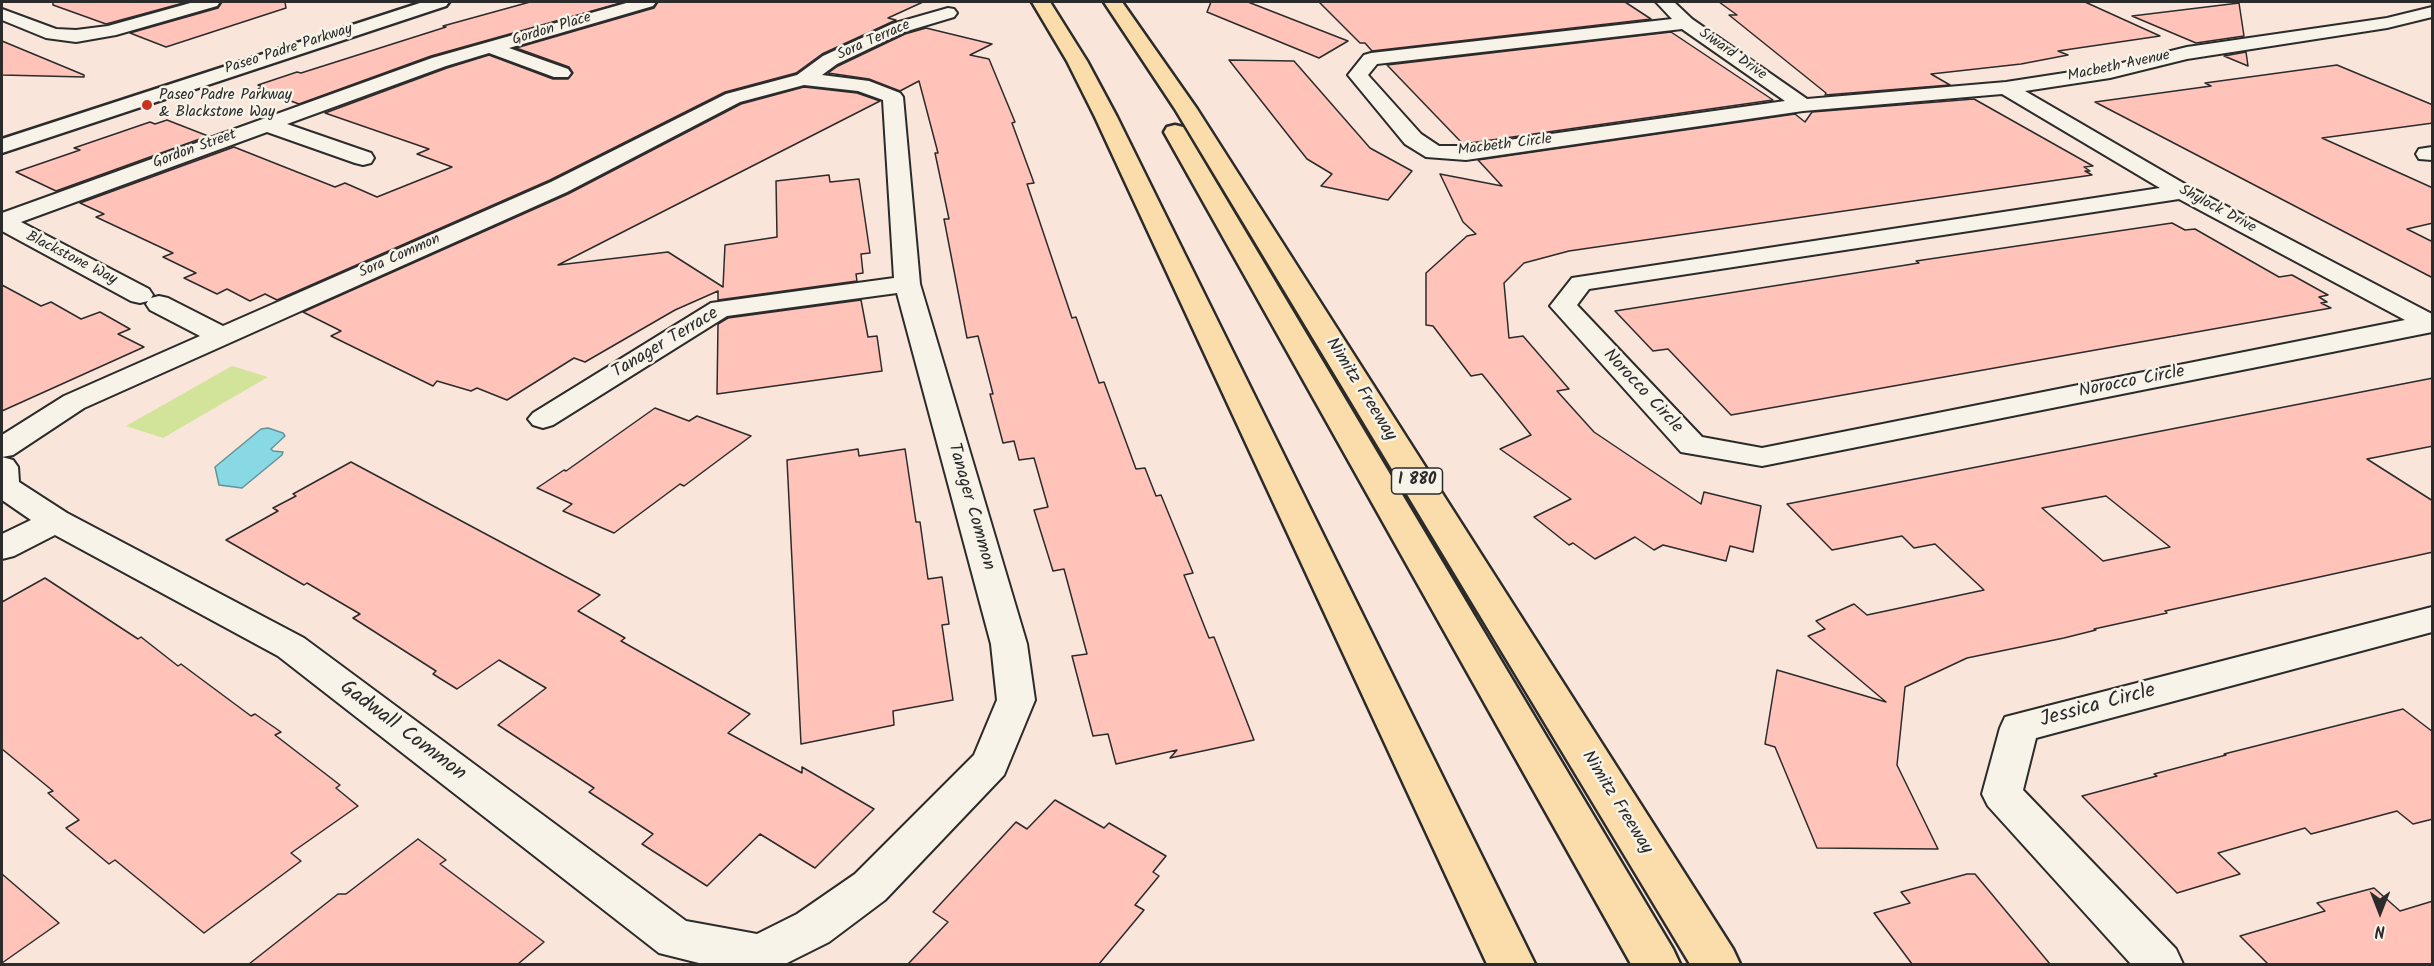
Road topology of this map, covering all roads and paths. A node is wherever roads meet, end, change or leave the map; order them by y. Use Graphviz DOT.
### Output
graph roads {
  1 [pos="211,2"];
  2 [pos="394,2"];
  3 [pos="440,2"];
  4 [pos="647,2"];
  5 [pos="1041,2"];
  6 [pos="1092,2"];
  7 [pos="1113,2"];
  8 [pos="1665,2"];
  9 [pos="2433,12"];
  10 [pos="948,13"];
  11 [pos="2,14"];
  12 [pos="1686,23"];
  13 [pos="492,48"];
  14 [pos="561,73"];
  15 [pos="804,79"];
  16 [pos="2006,88"];
  17 [pos="1803,105"];
  18 [pos="265,124"];
  19 [pos="2,125"];
  20 [pos="2,146"];
  21 [pos="363,158"];
  22 [pos="2182,192"];
  23 [pos="2,222"];
  24 [pos="907,285"];
  25 [pos="2432,324"];
  26 [pos="221,336"];
  27 [pos="543,419"];
  28 [pos="2,448"];
  29 [pos="2,467"];
  30 [pos="55,521"];
  31 [pos="2,548"];
  32 [pos="2433,620"];
  33 [pos="813,928"];
  34 [pos="1502,958"];
  35 [pos="761,960"];
  36 [pos="1656,964"];
  37 [pos="1716,964"];
  38 [pos="2160,964"];
  1 -- 11 [label="street"];
  2 -- 19 [label="main road, Paseo Padre Parkway"];
  3 -- 20 [label="main road, Paseo Padre Parkway"];
  4 -- 13 [label="street, Gordon Place"];
  5 -- 34 [label="highway"];
  6 -- 36 [label="highway, I 880"];
  7 -- 37 [label="highway, Nimitz Freeway / I 880"];
  8 -- 12 [label="street, Siward Drive"];
  9 -- 16 [label="street, Macbeth Avenue"];
  10 -- 15 [label="street, Sora Terrace"];
  12 -- 17 [label="street, Siward Drive"];
  12 -- 17 [label="street, Macbeth Circle"];
  13 -- 14 [label="street"];
  13 -- 18 [label="street, Gordon Street"];
  15 -- 24 [label="street, Tanager Common"];
  15 -- 26 [label="street, Sora Common"];
  16 -- 17 [label="street, Macbeth Avenue"];
  16 -- 22 [label="street, Shylock Drive"];
  18 -- 21 [label="street"];
  18 -- 23 [label="street, Gordon Street"];
  22 -- 25 [label="street, Shylock Drive"];
  22 -- 25 [label="street, Norocco Circle"];
  23 -- 26 [label="street, Blackstone Way"];
  24 -- 27 [label="street, Tanager Terrace"];
  24 -- 33 [label="street, Tanager Common"];
  26 -- 28 [label="street, Sora Common"];
  29 -- 30 [label="street, Gadwall Common"];
  30 -- 31 [label="street"];
  30 -- 35 [label="street, Gadwall Common"];
  32 -- 38 [label="street, Jessica Circle"];
  33 -- 35 [label="street, Gadwall Common"];
}
